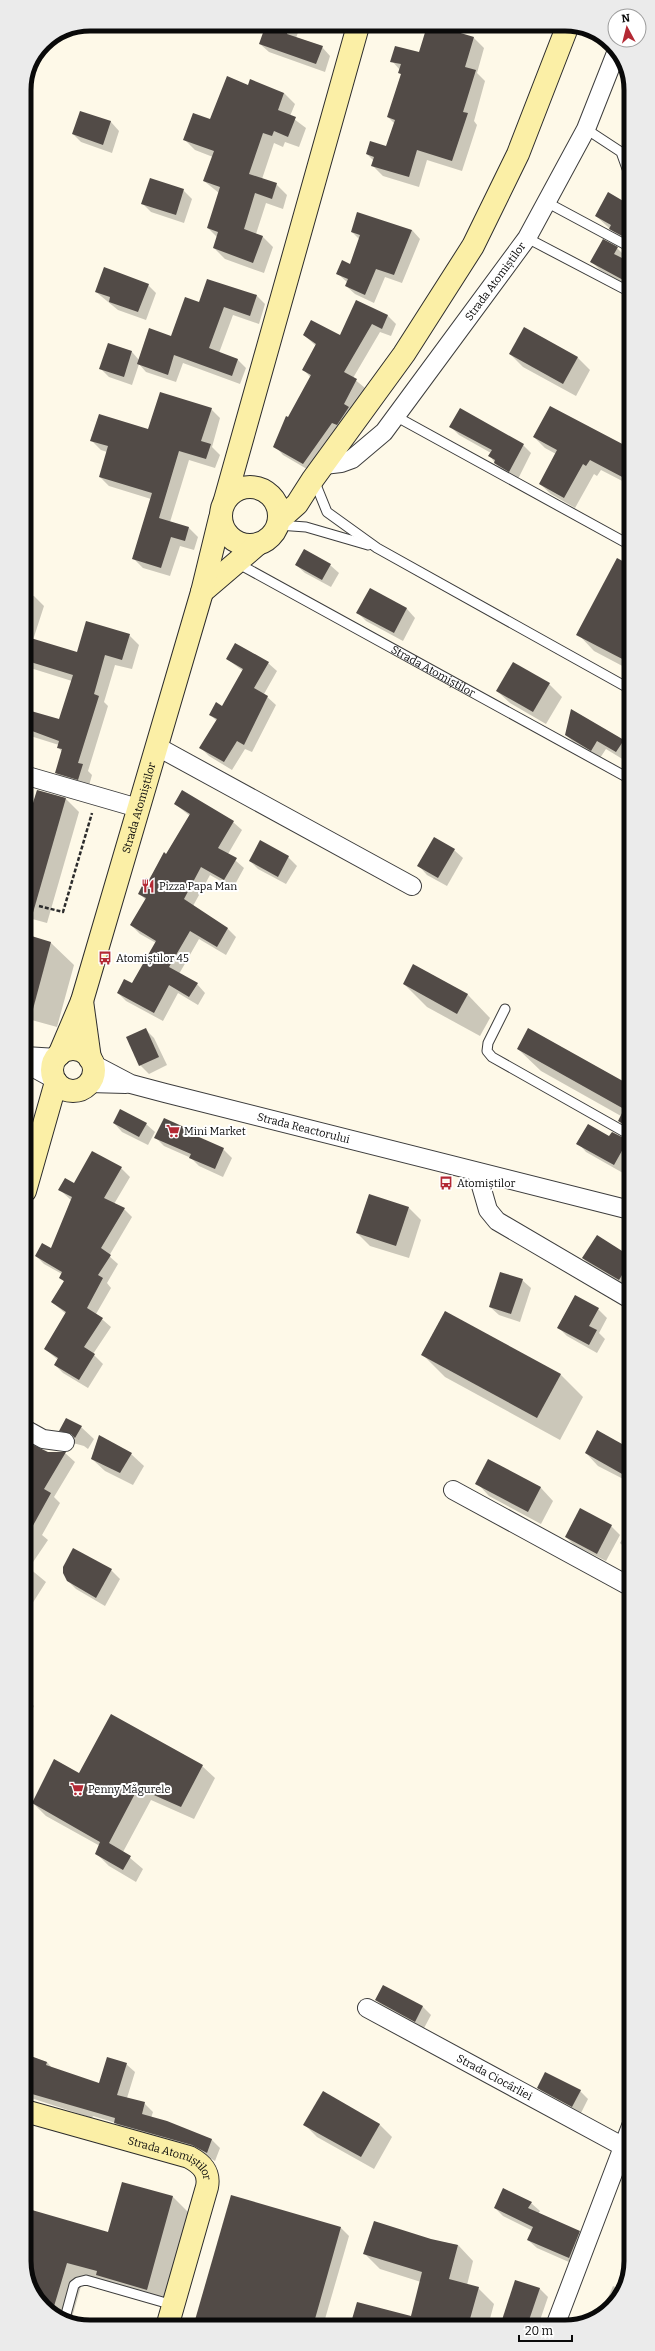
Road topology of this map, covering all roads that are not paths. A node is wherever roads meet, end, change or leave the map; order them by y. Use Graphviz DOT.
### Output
graph roads {
  1 [pos="357,31"];
  2 [pos="566,31"];
  3 [pos="617,63"];
  4 [pos="586,129"];
  5 [pos="624,160"];
  6 [pos="548,203"];
  7 [pos="527,238"];
  8 [pos="624,245"];
  9 [pos="624,289"];
  10 [pos="397,417"];
  11 [pos="238,452"];
  12 [pos="318,472"];
  13 [pos="253,487"];
  14 [pos="223,509"];
  15 [pos="277,515"];
  16 [pos="624,542"];
  17 [pos="258,544"];
  18 [pos="377,548"];
  19 [pos="237,562"];
  20 [pos="202,592"];
  21 [pos="624,686"];
  22 [pos="156,746"];
  23 [pos="624,776"];
  24 [pos="31,777"];
  25 [pos="138,808"];
  26 [pos="412,886"];
  27 [pos="82,1001"];
  28 [pos="505,1009"];
  29 [pos="31,1056"];
  30 [pos="58,1056"];
  31 [pos="31,1065"];
  32 [pos="76,1076"];
  33 [pos="624,1132"];
  34 [pos="31,1170"];
  35 [pos="477,1172"];
  36 [pos="624,1209"];
  37 [pos="624,1295"];
  38 [pos="31,1432"];
  39 [pos="66,1442"];
  40 [pos="453,1490"];
  41 [pos="624,1583"];
  42 [pos="367,2008"];
  43 [pos="31,2113"];
  44 [pos="624,2142"];
  45 [pos="622,2146"];
  46 [pos="173,2305"];
  47 [pos="66,2314"];
  48 [pos="169,2320"];
  49 [pos="557,2320"];
  1 -- 11 [label="main road, Strada Atomiștilor"];
  2 -- 12 [label="main road"];
  3 -- 4 [label="street, Strada Atomiștilor"];
  4 -- 5 [label="lane"];
  4 -- 6 [label="street, Strada Atomiștilor"];
  6 -- 7 [label="street, Strada Atomiștilor"];
  6 -- 8 [label="lane"];
  7 -- 9 [label="lane"];
  7 -- 10 [label="street, Strada Atomiștilor"];
  10 -- 12 [label="street, Strada Atomiștilor"];
  10 -- 16 [label="lane"];
  11 -- 13 [label="main road"];
  11 -- 14 [label="main road, Strada Atomiștilor"];
  12 -- 15 [label="main road"];
  12 -- 18 [label="lane"];
  13 -- 14 [label="main road"];
  13 -- 15 [label="main road"];
  14 -- 17 [label="main road"];
  14 -- 20 [label="main road, Strada Atomiștilor"];
  15 -- 17 [label="main road"];
  15 -- 18 [label="lane"];
  17 -- 19 [label="main road"];
  18 -- 21 [label="lane"];
  19 -- 20 [label="main road"];
  19 -- 23 [label="lane, Strada Atomiștilor"];
  20 -- 22 [label="main road, Strada Atomiștilor"];
  22 -- 25 [label="main road, Strada Atomiștilor"];
  22 -- 26 [label="street"];
  24 -- 25 [label="street"];
  25 -- 27 [label="main road, Strada Atomiștilor"];
  27 -- 30 [label="main road, Strada Atomiștilor"];
  27 -- 32 [label="main road, Strada Atomiștilor"];
  28 -- 33 [label="lane"];
  29 -- 30 [label="street"];
  30 -- 32 [label="main road, Strada Atomiștilor"];
  30 -- 32 [label="main road"];
  31 -- 32 [label="street"];
  32 -- 34 [label="main road"];
  32 -- 35 [label="street, Strada Reactorului"];
  35 -- 36 [label="street, Strada Reactorului"];
  35 -- 37 [label="street"];
  38 -- 39 [label="street"];
  40 -- 41 [label="street"];
  42 -- 45 [label="street, Strada Ciocârliei"];
  43 -- 46 [label="main road, Strada Atomiștilor"];
  44 -- 45 [label="street"];
  45 -- 49 [label="street"];
  46 -- 47 [label="lane"];
  46 -- 48 [label="main road, Strada Atomiștilor"];
}
